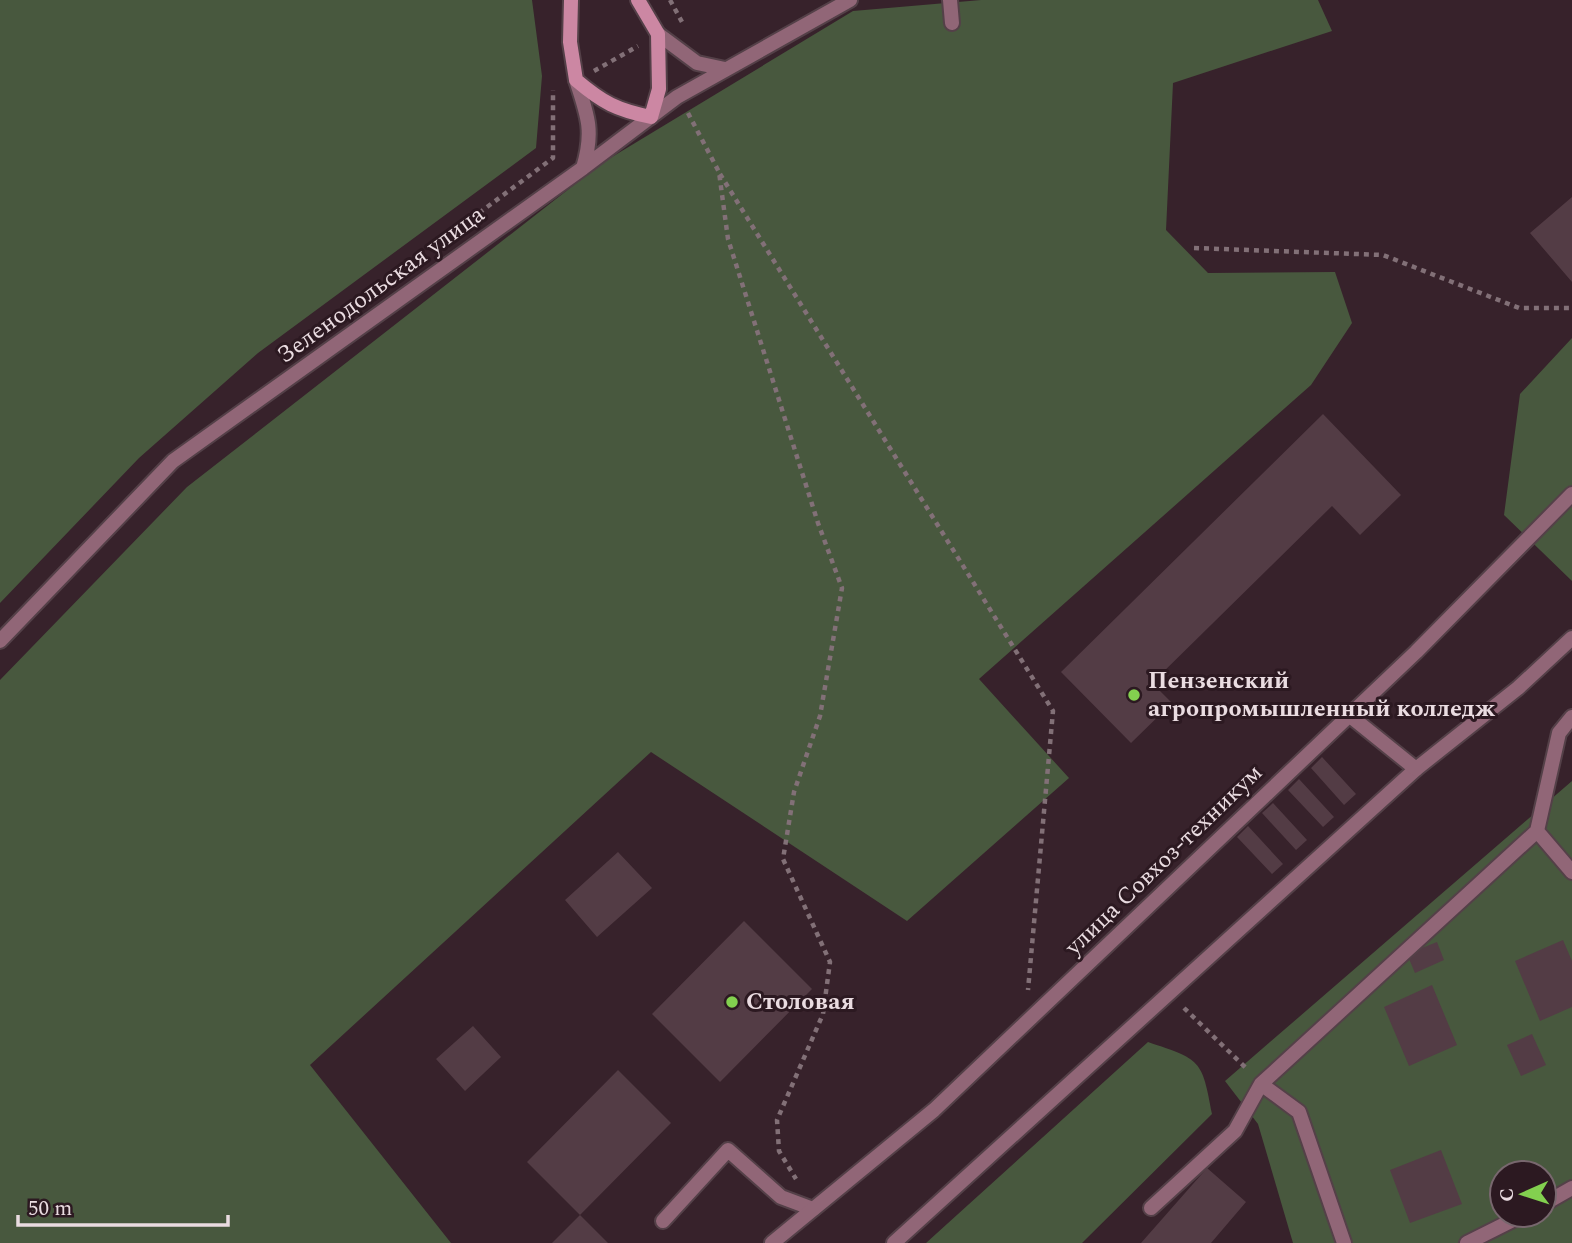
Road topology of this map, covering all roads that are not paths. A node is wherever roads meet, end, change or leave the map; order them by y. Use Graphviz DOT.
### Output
graph roads {
  1 [pos="571,0"];
  2 [pos="638,0"];
  3 [pos="850,0"];
  4 [pos="950,0"];
  5 [pos="952,23"];
  6 [pos="658,34"];
  7 [pos="725,69"];
  8 [pos="579,79"];
  9 [pos="651,117"];
  10 [pos="583,168"];
  11 [pos="1572,494"];
  12 [pos="1572,638"];
  13 [pos="0,641"];
  14 [pos="1349,715"];
  15 [pos="1572,717"];
  16 [pos="1416,769"];
  17 [pos="1537,831"];
  18 [pos="1572,872"];
  19 [pos="1261,1084"];
  20 [pos="1151,1208"];
  21 [pos="813,1209"];
  22 [pos="663,1221"];
  23 [pos="1496,1229"];
  24 [pos="772,1243"];
  25 [pos="894,1243"];
  26 [pos="1344,1243"];
  27 [pos="1468,1243"];
  1 -- 8 [label="street"];
  2 -- 6 [label="street"];
  3 -- 7 [label="street, Зеленодольская улица"];
  4 -- 5 [label="street"];
  6 -- 7 [label="street"];
  6 -- 9 [label="street"];
  7 -- 9 [label="street, Зеленодольская улица"];
  8 -- 9 [label="street"];
  8 -- 10 [label="street"];
  9 -- 10 [label="street, Зеленодольская улица"];
  10 -- 13 [label="street, Зеленодольская улица"];
  11 -- 14 [label="street, улица Совхоз-техникум"];
  12 -- 16 [label="street"];
  14 -- 16 [label="street"];
  14 -- 21 [label="street, улица Совхоз-техникум"];
  15 -- 17 [label="street"];
  16 -- 25 [label="street"];
  17 -- 18 [label="street"];
  17 -- 19 [label="street"];
  19 -- 20 [label="street"];
  19 -- 26 [label="street"];
  21 -- 22 [label="street"];
  21 -- 24 [label="street, улица Совхоз-техникум"];
  23 -- 27 [label="street"];
}
